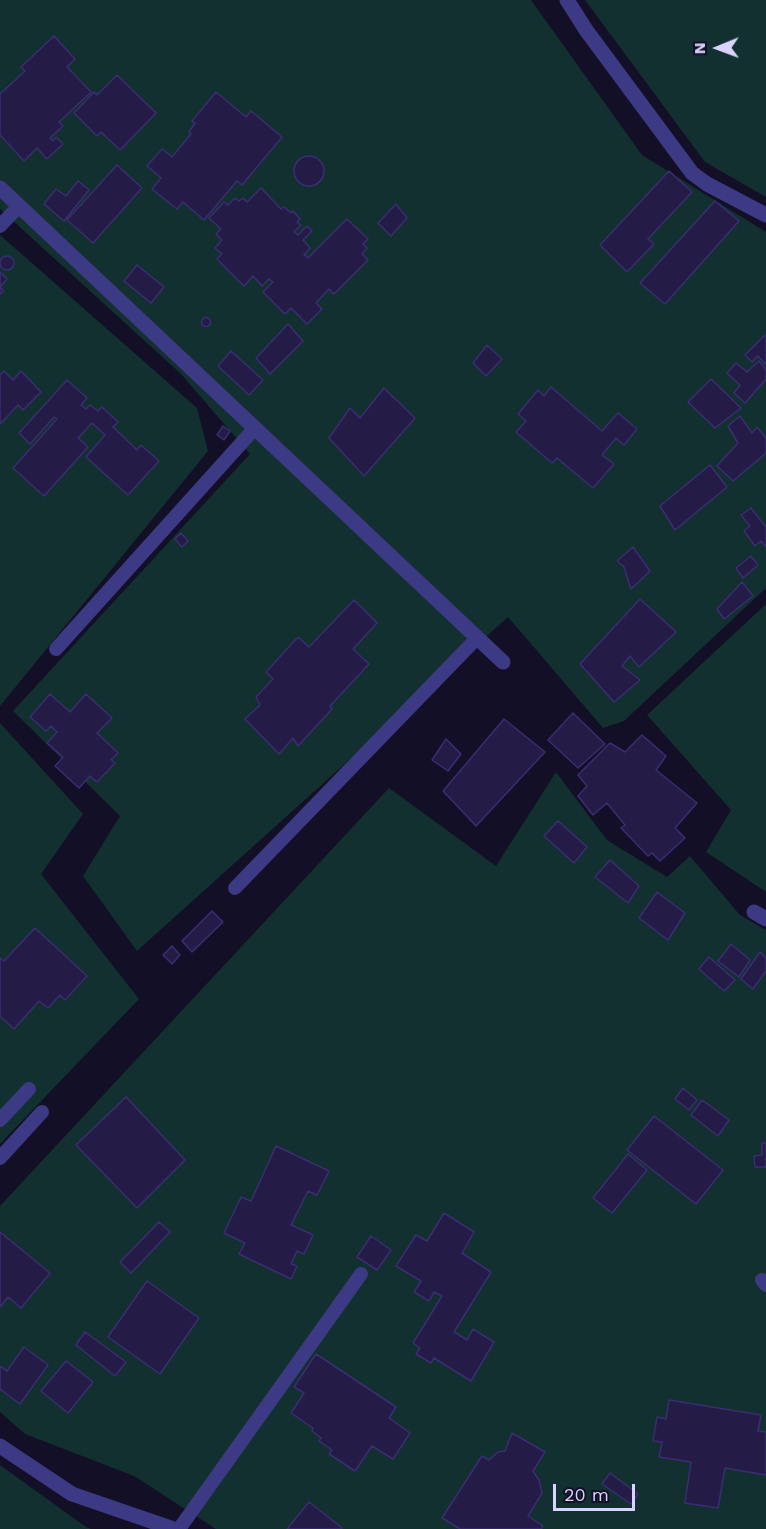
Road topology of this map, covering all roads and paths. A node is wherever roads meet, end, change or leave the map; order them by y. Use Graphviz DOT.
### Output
graph roads {
  1 [pos="567,0"];
  2 [pos="0,188"];
  3 [pos="19,206"];
  4 [pos="766,215"];
  5 [pos="0,226"];
  6 [pos="255,428"];
  7 [pos="477,638"];
  8 [pos="56,649"];
  9 [pos="503,662"];
  10 [pos="235,888"];
  11 [pos="29,1089"];
  12 [pos="42,1112"];
  13 [pos="0,1120"];
  14 [pos="0,1158"];
  15 [pos="361,1274"];
  16 [pos="0,1446"];
  17 [pos="177,1529"];
  1 -- 4 [label="street"];
  2 -- 3 [label="street"];
  3 -- 5 [label="lane"];
  3 -- 6 [label="street"];
  6 -- 7 [label="street"];
  6 -- 8 [label="lane"];
  7 -- 9 [label="street"];
  7 -- 10 [label="lane"];
  11 -- 13 [label="lane"];
  12 -- 14 [label="lane"];
  15 -- 17 [label="lane"];
  16 -- 17 [label="street"];
}
